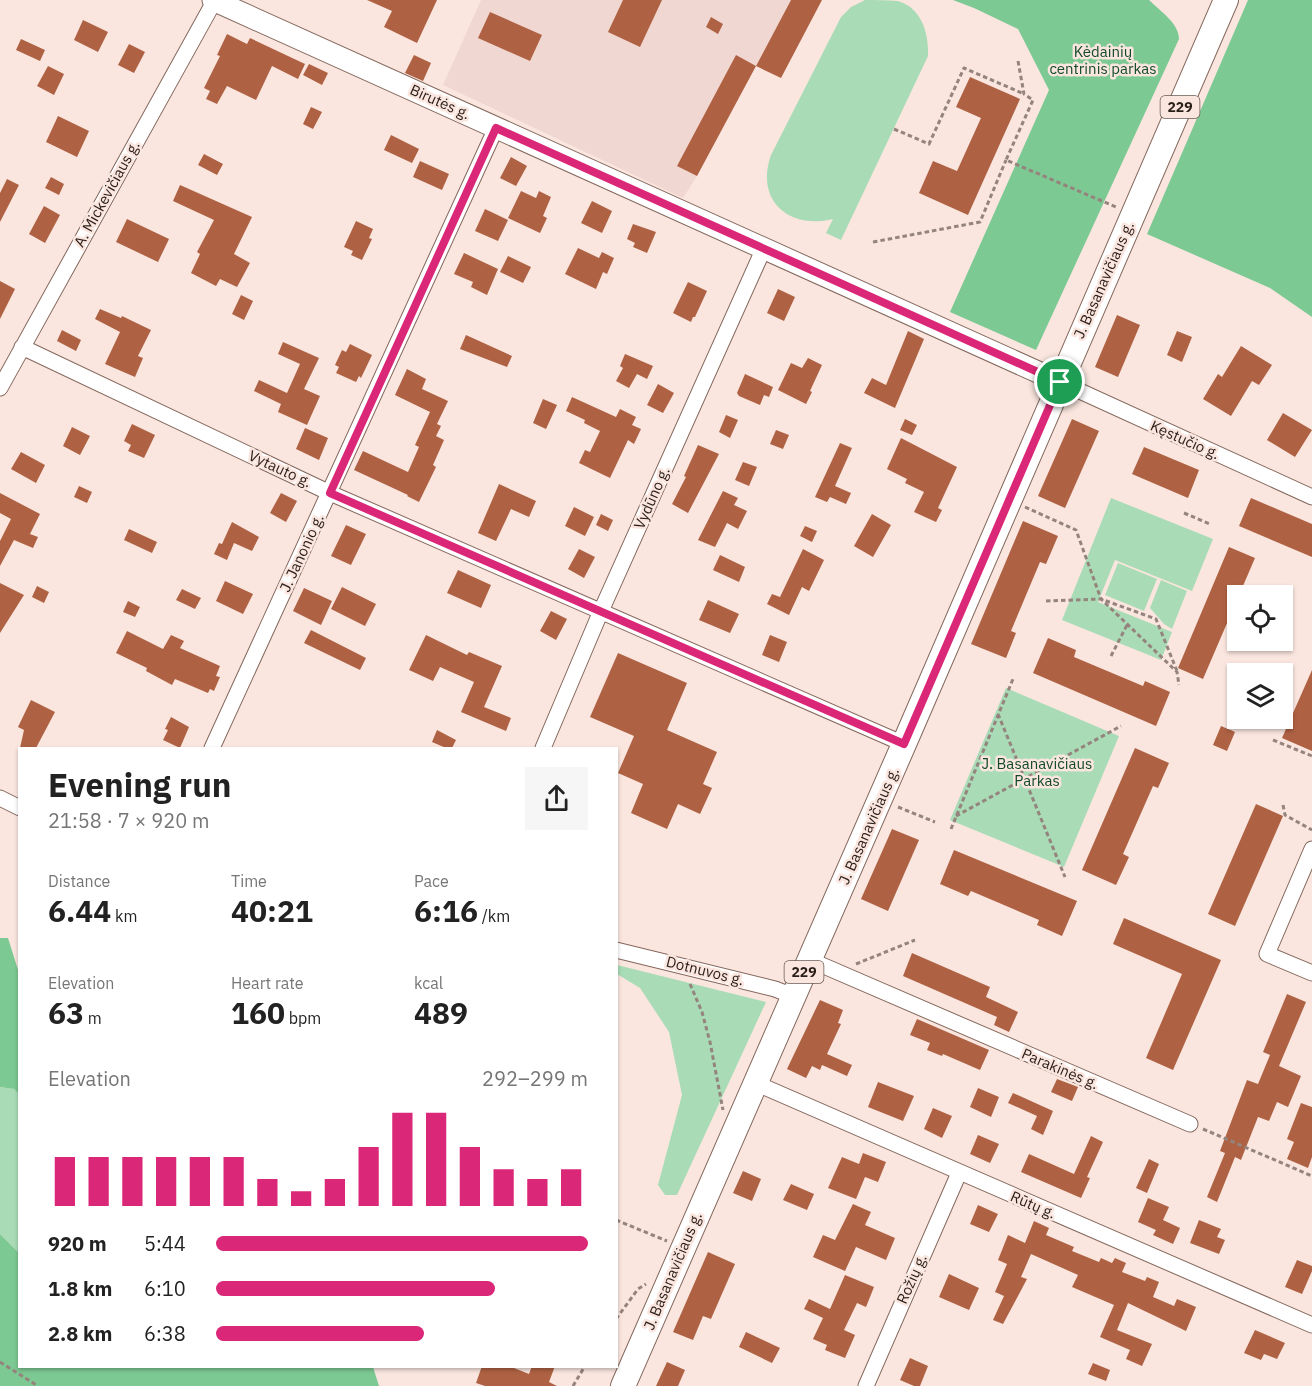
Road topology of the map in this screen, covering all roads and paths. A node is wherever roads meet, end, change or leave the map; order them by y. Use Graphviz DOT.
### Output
graph roads {
  1 [pos="214,0"];
  2 [pos="1226,0"];
  3 [pos="1018,61"];
  4 [pos="1024,94"];
  5 [pos="496,128"];
  6 [pos="894,129"];
  7 [pos="1006,160"];
  8 [pos="1133,215"];
  9 [pos="873,242"];
  10 [pos="764,248"];
  11 [pos="22,347"];
  12 [pos="1060,382"];
  13 [pos="0,388"];
  14 [pos="330,493"];
  15 [pos="1312,496"];
  16 [pos="1010,501"];
  17 [pos="1184,513"];
  18 [pos="1210,524"];
  19 [pos="1101,599"];
  20 [pos="1046,601"];
  21 [pos="601,611"];
  22 [pos="1128,625"];
  23 [pos="1111,656"];
  24 [pos="1177,672"];
  25 [pos="1013,679"];
  26 [pos="1179,685"];
  27 [pos="998,714"];
  28 [pos="1121,726"];
  29 [pos="1273,740"];
  30 [pos="904,744"];
  31 [pos="212,747"];
  32 [pos="543,747"];
  33 [pos="1312,756"];
  34 [pos="1024,779"];
  35 [pos="0,798"];
  36 [pos="880,799"];
  37 [pos="1283,805"];
  38 [pos="18,807"];
  39 [pos="956,816"];
  40 [pos="935,822"];
  41 [pos="951,829"];
  42 [pos="1312,830"];
  43 [pos="1312,849"];
  44 [pos="1065,878"];
  45 [pos="915,940"];
  46 [pos="618,950"];
  47 [pos="810,960"];
  48 [pos="684,965"];
  49 [pos="837,972"];
  50 [pos="1312,973"];
  51 [pos="793,996"];
  52 [pos="755,1083"];
  53 [pos="1190,1124"];
  54 [pos="729,1144"];
  55 [pos="959,1173"];
  56 [pos="1312,1176"];
  57 [pos="618,1221"];
  58 [pos="683,1248"];
  59 [pos="665,1289"];
  60 [pos="618,1316"];
  61 [pos="1312,1325"];
  62 [pos="0,1362"];
  63 [pos="584,1368"];
  64 [pos="38,1386"];
  65 [pos="573,1386"];
  66 [pos="623,1386"];
  67 [pos="866,1386"];
  1 -- 5 [label="street, Birutės g."];
  1 -- 11 [label="street, A. Mickevičiaus g."];
  2 -- 8 [label="main road, J. Basanavičiaus g. / 229"];
  3 -- 4 [label="path"];
  4 -- 6 [label="path"];
  4 -- 7 [label="path"];
  5 -- 10 [label="street, Birutės g."];
  5 -- 14 [label="street, J. Janonio g."];
  7 -- 8 [label="path"];
  7 -- 9 [label="path"];
  8 -- 12 [label="main road, J. Basanavičiaus g. / 229"];
  10 -- 12 [label="street, Birutės g."];
  10 -- 21 [label="street, Vydūno g."];
  11 -- 13 [label="street, A. Mickevičiaus g."];
  11 -- 14 [label="street, Vytauto g."];
  12 -- 15 [label="street, Kęstučio g."];
  12 -- 16 [label="main road, J. Basanavičiaus g. / 229"];
  14 -- 21 [label="street, Vytauto g."];
  14 -- 31 [label="street, J. Janonio g."];
  16 -- 19 [label="path"];
  16 -- 30 [label="main road, J. Basanavičiaus g. / 229"];
  17 -- 18 [label="path"];
  19 -- 20 [label="path"];
  19 -- 22 [label="path"];
  19 -- 24 [label="path"];
  21 -- 30 [label="street, Vytauto g."];
  21 -- 32 [label="street, Vydūno g."];
  22 -- 23 [label="path"];
  22 -- 24 [label="path"];
  24 -- 26 [label="path"];
  25 -- 27 [label="path"];
  27 -- 34 [label="path"];
  27 -- 39 [label="path"];
  28 -- 34 [label="path"];
  29 -- 33 [label="path"];
  30 -- 36 [label="main road, J. Basanavičiaus g. / 229"];
  34 -- 39 [label="path"];
  34 -- 44 [label="path"];
  35 -- 38 [label="street"];
  36 -- 40 [label="path"];
  36 -- 47 [label="main road, J. Basanavičiaus g. / 229"];
  37 -- 42 [label="path"];
  39 -- 41 [label="path"];
  43 -- 50 [label="street"];
  45 -- 49 [label="path"];
  46 -- 48 [label="street, Dotnuvos g."];
  47 -- 49 [label="street, Parakinės g."];
  47 -- 51 [label="main road, J. Basanavičiaus g. / 229"];
  48 -- 51 [label="street, Dotnuvos g."];
  48 -- 54 [label="path"];
  49 -- 53 [label="street, Parakinės g."];
  51 -- 52 [label="main road, J. Basanavičiaus g. / 229"];
  52 -- 54 [label="main road, J. Basanavičiaus g. / 229"];
  52 -- 55 [label="street, Rūtų g."];
  53 -- 56 [label="path"];
  54 -- 58 [label="main road, J. Basanavičiaus g. / 229"];
  55 -- 61 [label="street, Rūtų g."];
  55 -- 67 [label="street, Rožių g."];
  57 -- 58 [label="path"];
  58 -- 59 [label="main road, J. Basanavičiaus g. / 229"];
  59 -- 60 [label="path"];
  59 -- 66 [label="main road, J. Basanavičiaus g. / 229"];
  62 -- 64 [label="path"];
  63 -- 65 [label="path"];
}
